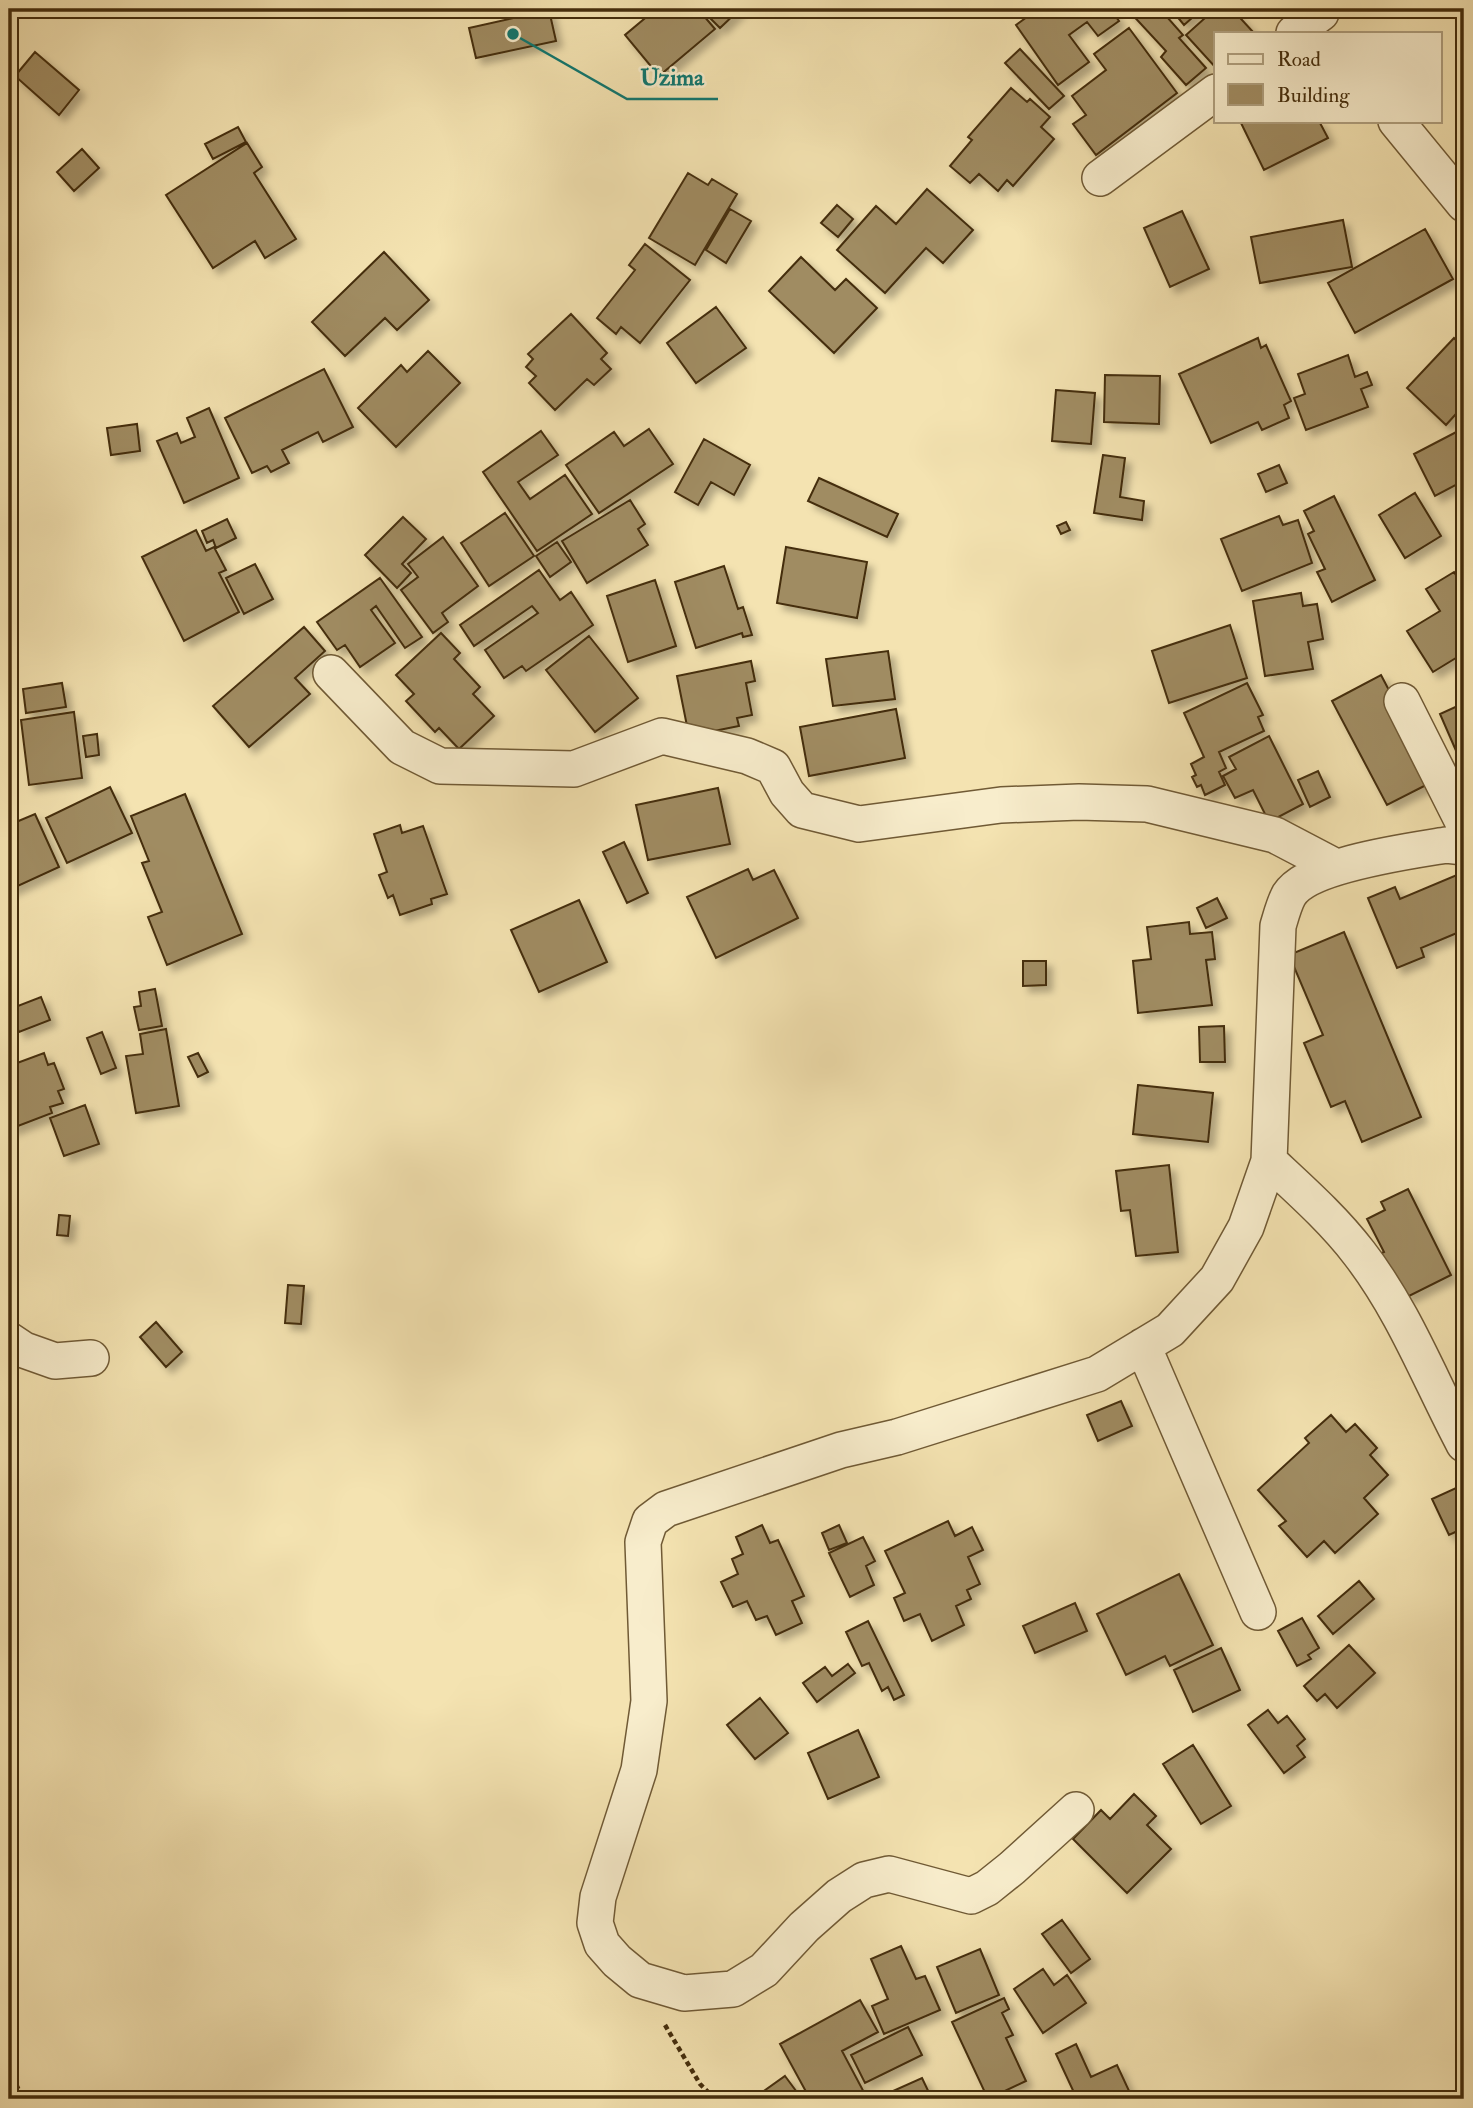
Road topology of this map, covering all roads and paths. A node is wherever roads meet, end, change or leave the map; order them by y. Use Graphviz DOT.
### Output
graph roads {
  1 [pos="1325,18"];
  2 [pos="1296,32"];
  3 [pos="1214,93"];
  4 [pos="1397,122"];
  5 [pos="1100,178"];
  6 [pos="1464,204"];
  7 [pos="331,673"];
  8 [pos="1402,701"];
  9 [pos="1464,824"];
  10 [pos="1464,848"];
  11 [pos="1336,867"];
  12 [pos="1269,1161"];
  13 [pos="9,1340"];
  14 [pos="1143,1346"];
  15 [pos="91,1358"];
  16 [pos="1464,1444"];
  17 [pos="1258,1612"];
  18 [pos="1076,1810"];
  19 [pos="639,1980"];
  20 [pos="9,2069"];
  21 [pos="23,2099"];
  22 [pos="715,2099"];
  1 -- 2 [label="street"];
  3 -- 5 [label="street"];
  4 -- 6 [label="street"];
  7 -- 11 [label="street"];
  8 -- 9 [label="street"];
  10 -- 11 [label="street"];
  11 -- 12 [label="street"];
  12 -- 14 [label="street"];
  12 -- 16 [label="street"];
  13 -- 15 [label="street"];
  14 -- 17 [label="street"];
  14 -- 19 [label="street"];
  18 -- 19 [label="street"];
  19 -- 22 [label="path"];
  20 -- 21 [label="path"];
}
